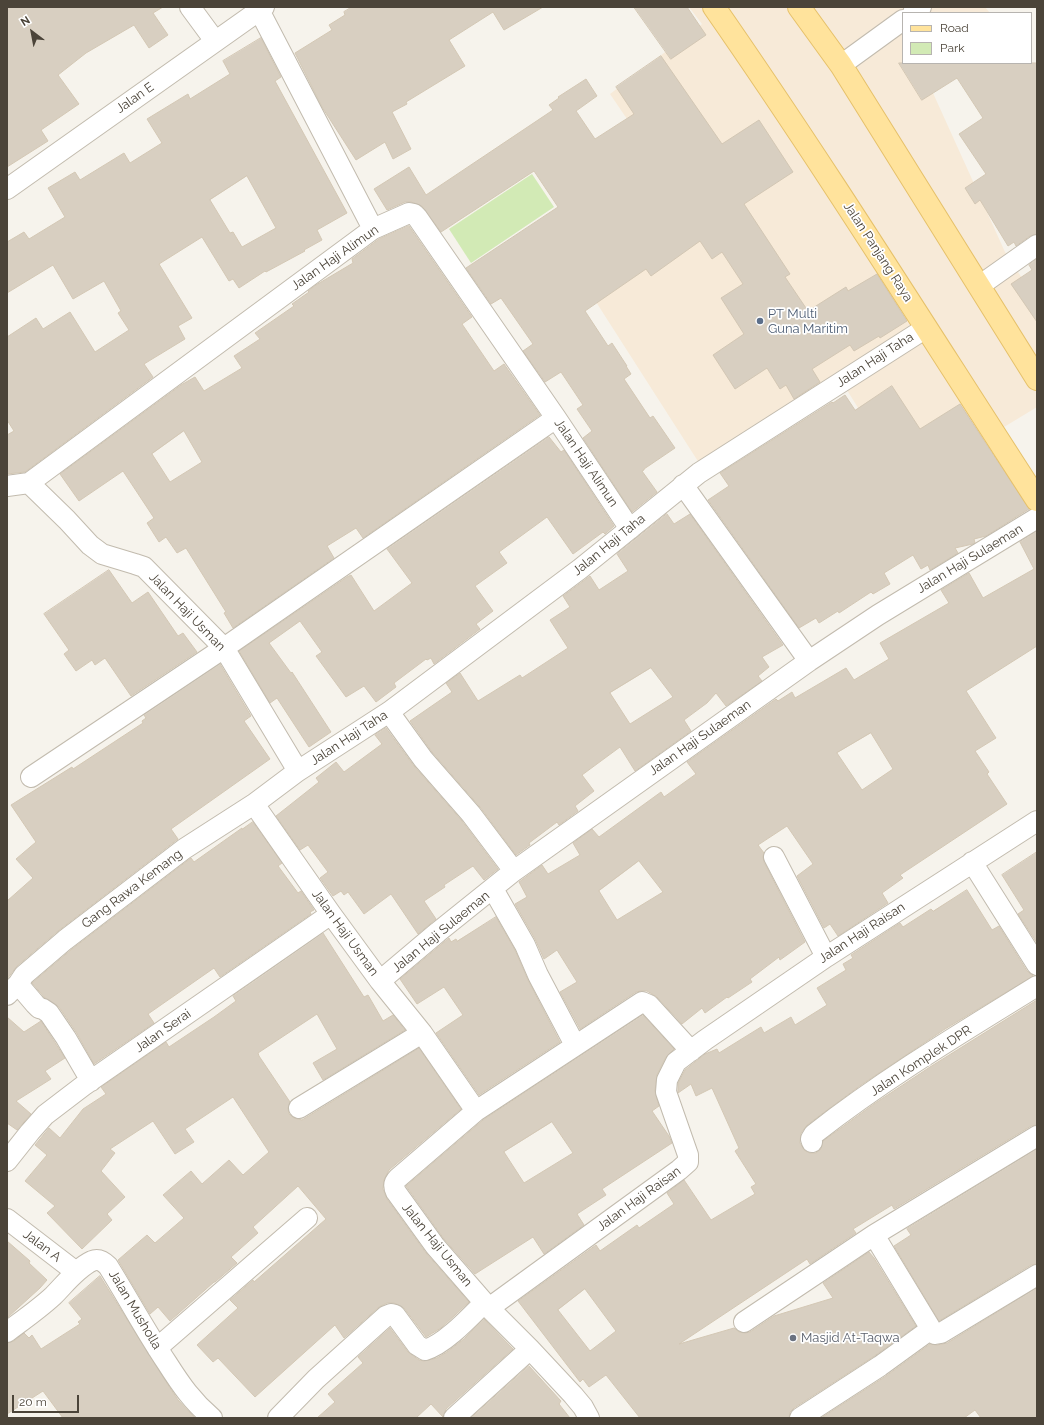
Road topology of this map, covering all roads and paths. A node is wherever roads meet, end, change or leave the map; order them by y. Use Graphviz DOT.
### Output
graph roads {
  1 [pos="190,7"];
  2 [pos="714,7"];
  3 [pos="799,7"];
  4 [pos="261,9"];
  5 [pos="902,21"];
  6 [pos="215,41"];
  7 [pos="841,65"];
  8 [pos="7,189"];
  9 [pos="373,229"];
  10 [pos="1037,244"];
  11 [pos="979,286"];
  12 [pos="926,328"];
  13 [pos="1037,379"];
  14 [pos="556,418"];
  15 [pos="29,482"];
  16 [pos="683,485"];
  17 [pos="7,486"];
  18 [pos="1037,500"];
  19 [pos="1037,518"];
  20 [pos="630,529"];
  21 [pos="224,648"];
  22 [pos="809,660"];
  23 [pos="389,712"];
  24 [pos="298,771"];
  25 [pos="31,777"];
  26 [pos="254,804"];
  27 [pos="1037,820"];
  28 [pos="774,857"];
  29 [pos="972,862"];
  30 [pos="514,871"];
  31 [pos="493,889"];
  32 [pos="331,914"];
  33 [pos="826,957"];
  34 [pos="1037,965"];
  35 [pos="380,981"];
  36 [pos="1037,986"];
  37 [pos="13,989"];
  38 [pos="422,1033"];
  39 [pos="575,1045"];
  40 [pos="691,1050"];
  41 [pos="91,1081"];
  42 [pos="298,1108"];
  43 [pos="476,1112"];
  44 [pos="1037,1136"];
  45 [pos="812,1142"];
  46 [pos="7,1161"];
  47 [pos="307,1218"];
  48 [pos="7,1219"];
  49 [pos="874,1235"];
  50 [pos="76,1272"];
  51 [pos="1037,1275"];
  52 [pos="486,1305"];
  53 [pos="744,1322"];
  54 [pos="930,1329"];
  55 [pos="7,1332"];
  56 [pos="157,1348"];
  57 [pos="530,1349"];
  58 [pos="212,1418"];
  59 [pos="278,1418"];
  60 [pos="454,1418"];
  61 [pos="589,1418"];
  62 [pos="800,1418"];
  1 -- 6 [label="street"];
  2 -- 12 [label="main road, Jalan Panjang Raya"];
  3 -- 7 [label="main road"];
  4 -- 6 [label="street, Jalan E"];
  4 -- 9 [label="street"];
  5 -- 7 [label="street"];
  6 -- 8 [label="street, Jalan E"];
  7 -- 11 [label="main road"];
  9 -- 14 [label="street, Jalan Haji Alimun"];
  9 -- 15 [label="street, Jalan Haji Alimun"];
  10 -- 11 [label="street"];
  11 -- 13 [label="main road"];
  12 -- 16 [label="street, Jalan Haji Taha"];
  12 -- 18 [label="main road, Jalan Panjang Raya"];
  14 -- 20 [label="street, Jalan Haji Alimun"];
  14 -- 21 [label="street"];
  15 -- 17 [label="street"];
  15 -- 21 [label="street, Jalan Haji Usman"];
  16 -- 20 [label="street, Jalan Haji Taha"];
  16 -- 22 [label="street"];
  19 -- 22 [label="street, Jalan Haji Sulaeman"];
  20 -- 23 [label="street, Jalan Haji Taha"];
  21 -- 24 [label="street, Jalan Haji Usman"];
  21 -- 25 [label="street"];
  22 -- 30 [label="street, Jalan Haji Sulaeman"];
  23 -- 24 [label="street, Jalan Haji Taha"];
  23 -- 30 [label="street"];
  24 -- 26 [label="street"];
  26 -- 32 [label="street, Jalan Haji Usman"];
  26 -- 37 [label="street, Gang Rawa Kemang"];
  27 -- 29 [label="street, Jalan Haji Raisan"];
  28 -- 33 [label="street"];
  29 -- 33 [label="street, Jalan Haji Raisan"];
  29 -- 34 [label="street"];
  30 -- 31 [label="street, Jalan Haji Sulaeman"];
  31 -- 35 [label="street, Jalan Haji Sulaeman"];
  31 -- 39 [label="street"];
  32 -- 35 [label="street, Jalan Haji Usman"];
  32 -- 41 [label="street, Jalan Serai"];
  33 -- 40 [label="street, Jalan Haji Raisan"];
  35 -- 38 [label="street, Jalan Haji Usman"];
  36 -- 45 [label="street, Jalan Komplek DPR"];
  37 -- 41 [label="street"];
  38 -- 42 [label="street"];
  38 -- 43 [label="street, Jalan Haji Usman"];
  39 -- 40 [label="street"];
  39 -- 43 [label="street"];
  40 -- 52 [label="street, Jalan Haji Raisan"];
  41 -- 46 [label="street, Jalan Serai"];
  43 -- 52 [label="street, Jalan Haji Usman"];
  44 -- 49 [label="street"];
  47 -- 56 [label="street"];
  48 -- 50 [label="street, Jalan A"];
  49 -- 53 [label="street"];
  49 -- 54 [label="street"];
  50 -- 55 [label="street, Jalan Musholla"];
  50 -- 56 [label="street, Jalan Musholla"];
  51 -- 54 [label="street"];
  52 -- 57 [label="street, Jalan Haji Usman"];
  52 -- 59 [label="street"];
  54 -- 62 [label="street"];
  56 -- 58 [label="street, Jalan Musholla"];
  57 -- 60 [label="street"];
  57 -- 61 [label="street, Jalan Haji Usman"];
}
